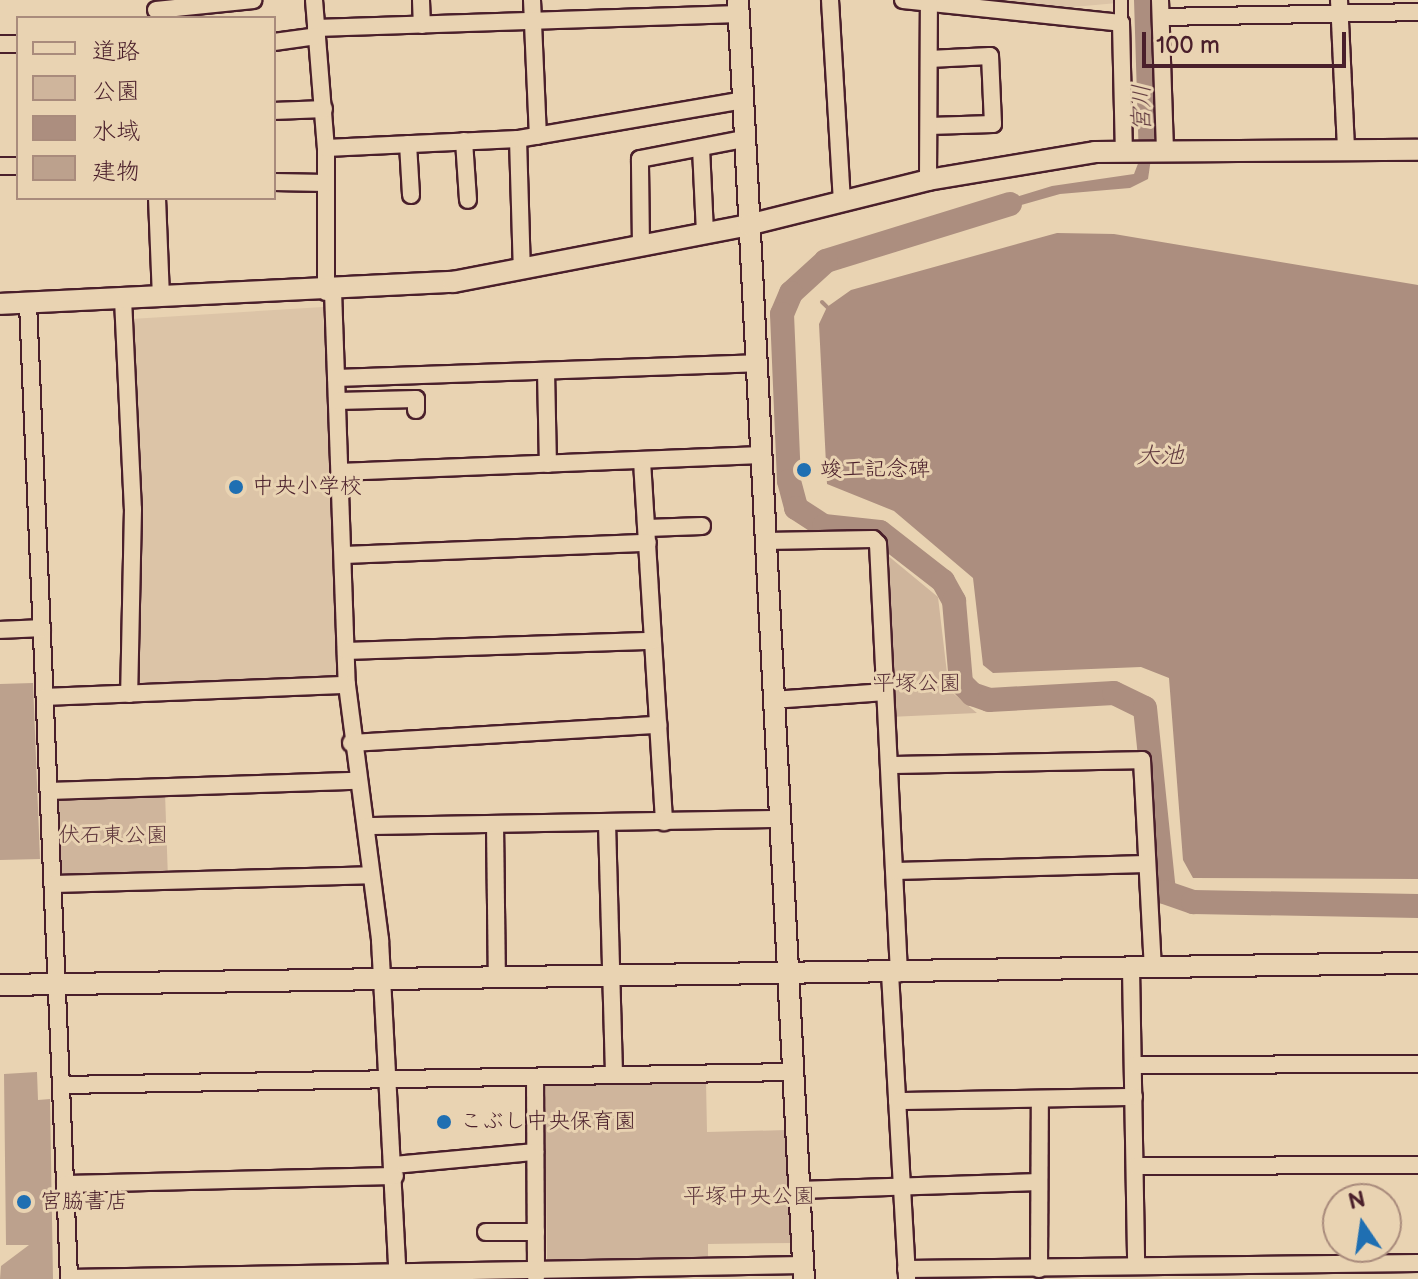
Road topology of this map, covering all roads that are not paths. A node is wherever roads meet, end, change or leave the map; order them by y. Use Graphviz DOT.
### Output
graph roads {
  1 [pos="253,0"];
  2 [pos="314,0"];
  3 [pos="421,0"];
  4 [pos="532,0"];
  5 [pos="830,0"];
  6 [pos="903,0"];
  7 [pos="1121,0"];
  8 [pos="929,4"];
  9 [pos="738,7"];
  10 [pos="1340,7"];
  11 [pos="1161,8"];
  12 [pos="156,9"];
  13 [pos="1418,12"];
  14 [pos="531,23"];
  15 [pos="1121,23"];
  16 [pos="422,25"];
  17 [pos="316,32"];
  18 [pos="276,42"];
  19 [pos="929,59"];
  20 [pos="743,100"];
  21 [pos="324,109"];
  22 [pos="276,111"];
  23 [pos="929,126"];
  24 [pos="538,136"];
  25 [pos="518,139"];
  26 [pos="744,139"];
  27 [pos="464,141"];
  28 [pos="408,144"];
  29 [pos="326,148"];
  30 [pos="701,148"];
  31 [pos="1162,149"];
  32 [pos="1346,149"];
  33 [pos="1127,150"];
  34 [pos="1418,150"];
  35 [pos="928,180"];
  36 [pos="276,182"];
  37 [pos="326,183"];
  38 [pos="411,195"];
  39 [pos="157,200"];
  40 [pos="468,200"];
  41 [pos="842,201"];
  42 [pos="748,225"];
  43 [pos="705,233"];
  44 [pos="641,247"];
  45 [pos="522,270"];
  46 [pos="329,292"];
  47 [pos="161,296"];
  48 [pos="123,299"];
  49 [pos="28,303"];
  50 [pos="0,304"];
  51 [pos="756,363"];
  52 [pos="546,371"];
  53 [pos="336,378"];
  54 [pos="337,401"];
  55 [pos="416,410"];
  56 [pos="760,455"];
  57 [pos="642,461"];
  58 [pos="548,464"];
  59 [pos="341,472"];
  60 [pos="702,526"];
  61 [pos="647,536"];
  62 [pos="765,541"];
  63 [pos="344,555"];
  64 [pos="42,628"];
  65 [pos="0,630"];
  66 [pos="653,641"];
  67 [pos="346,651"];
  68 [pos="347,685"];
  69 [pos="885,692"];
  70 [pos="129,694"];
  71 [pos="45,697"];
  72 [pos="773,700"];
  73 [pos="658,725"];
  74 [pos="351,743"];
  75 [pos="889,765"];
  76 [pos="356,781"];
  77 [pos="49,791"];
  78 [pos="779,819"];
  79 [pos="664,822"];
  80 [pos="607,823"];
  81 [pos="495,824"];
  82 [pos="366,826"];
  83 [pos="1147,864"];
  84 [pos="895,871"];
  85 [pos="371,875"];
  86 [pos="53,884"];
  87 [pos="1418,963"];
  88 [pos="1131,968"];
  89 [pos="1153,968"];
  90 [pos="895,973"];
  91 [pos="787,975"];
  92 [pos="613,977"];
  93 [pos="382,978"];
  94 [pos="497,978"];
  95 [pos="57,984"];
  96 [pos="0,985"];
  97 [pos="1418,1064"];
  98 [pos="1134,1065"];
  99 [pos="614,1072"];
  100 [pos="793,1072"];
  101 [pos="389,1078"];
  102 [pos="535,1078"];
  103 [pos="61,1085"];
  104 [pos="1134,1097"];
  105 [pos="1040,1099"];
  106 [pos="897,1101"];
  107 [pos="535,1152"];
  108 [pos="1418,1165"];
  109 [pos="1135,1166"];
  110 [pos="395,1170"];
  111 [pos="1039,1182"];
  112 [pos="65,1184"];
  113 [pos="902,1188"];
  114 [pos="799,1190"];
  115 [pos="486,1232"];
  116 [pos="536,1232"];
  117 [pos="1418,1263"];
  118 [pos="1136,1266"];
  119 [pos="1039,1269"];
  120 [pos="804,1272"];
  121 [pos="1236,1272"];
  122 [pos="398,1274"];
  123 [pos="536,1274"];
  124 [pos="906,1274"];
  125 [pos="69,1278"];
  1 -- 12 [label="street"];
  2 -- 17 [label="street"];
  3 -- 16 [label="street"];
  4 -- 14 [label="street"];
  5 -- 41 [label="street"];
  6 -- 8 [label="street"];
  7 -- 15 [label="street"];
  8 -- 15 [label="street"];
  8 -- 19 [label="street"];
  9 -- 14 [label="street"];
  9 -- 20 [label="street"];
  10 -- 11 [label="street"];
  10 -- 13 [label="street"];
  10 -- 32 [label="street"];
  11 -- 31 [label="street"];
  14 -- 16 [label="street"];
  14 -- 24 [label="street"];
  15 -- 33 [label="street"];
  16 -- 17 [label="street"];
  17 -- 18 [label="street"];
  17 -- 21 [label="street"];
  19 -- 23 [label="street"];
  19 -- 23 [label="street"];
  20 -- 24 [label="street"];
  20 -- 26 [label="street"];
  21 -- 22 [label="street"];
  21 -- 29 [label="street"];
  23 -- 35 [label="street"];
  24 -- 25 [label="street"];
  25 -- 27 [label="street"];
  25 -- 45 [label="street"];
  26 -- 30 [label="street"];
  26 -- 42 [label="street"];
  27 -- 28 [label="street"];
  27 -- 40 [label="street"];
  28 -- 29 [label="street"];
  28 -- 38 [label="street"];
  29 -- 37 [label="street"];
  30 -- 43 [label="street"];
  30 -- 44 [label="street"];
  31 -- 32 [label="street"];
  31 -- 33 [label="street"];
  32 -- 34 [label="street"];
  33 -- 35 [label="street"];
  35 -- 41 [label="street"];
  36 -- 37 [label="street"];
  37 -- 46 [label="street"];
  39 -- 47 [label="street"];
  41 -- 42 [label="street"];
  42 -- 43 [label="street"];
  42 -- 51 [label="street"];
  43 -- 44 [label="street"];
  44 -- 45 [label="street"];
  45 -- 46 [label="street"];
  46 -- 47 [label="street"];
  46 -- 53 [label="street"];
  47 -- 48 [label="street"];
  48 -- 49 [label="street"];
  48 -- 70 [label="street"];
  49 -- 50 [label="street"];
  49 -- 64 [label="street"];
  51 -- 52 [label="street"];
  51 -- 56 [label="street"];
  52 -- 53 [label="street"];
  52 -- 58 [label="street"];
  53 -- 54 [label="street"];
  54 -- 55 [label="street"];
  54 -- 59 [label="street"];
  56 -- 57 [label="street"];
  56 -- 62 [label="street"];
  57 -- 58 [label="street"];
  57 -- 61 [label="street"];
  58 -- 59 [label="street"];
  59 -- 63 [label="street"];
  60 -- 61 [label="street"];
  61 -- 63 [label="street"];
  61 -- 66 [label="street"];
  62 -- 69 [label="street"];
  62 -- 72 [label="street"];
  63 -- 67 [label="street"];
  64 -- 65 [label="street"];
  64 -- 71 [label="street"];
  66 -- 67 [label="street"];
  66 -- 73 [label="street"];
  67 -- 68 [label="street"];
  68 -- 70 [label="street"];
  68 -- 74 [label="street"];
  69 -- 72 [label="street"];
  69 -- 75 [label="street"];
  70 -- 71 [label="street"];
  71 -- 77 [label="street"];
  72 -- 78 [label="street"];
  73 -- 74 [label="street"];
  73 -- 79 [label="street"];
  74 -- 76 [label="street"];
  75 -- 83 [label="street"];
  75 -- 84 [label="street"];
  76 -- 77 [label="street"];
  76 -- 82 [label="street"];
  77 -- 86 [label="street"];
  78 -- 79 [label="street"];
  78 -- 91 [label="street"];
  79 -- 80 [label="street"];
  80 -- 81 [label="street"];
  80 -- 92 [label="street"];
  81 -- 82 [label="street"];
  81 -- 94 [label="street"];
  82 -- 85 [label="street"];
  83 -- 84 [label="street"];
  83 -- 89 [label="street"];
  84 -- 90 [label="street"];
  85 -- 86 [label="street"];
  85 -- 93 [label="street"];
  86 -- 95 [label="street"];
  87 -- 89 [label="street"];
  88 -- 89 [label="street"];
  88 -- 90 [label="street"];
  88 -- 98 [label="street"];
  90 -- 91 [label="street"];
  90 -- 106 [label="street"];
  91 -- 92 [label="street"];
  91 -- 100 [label="street"];
  92 -- 94 [label="street"];
  92 -- 99 [label="street"];
  93 -- 94 [label="street"];
  93 -- 95 [label="street"];
  93 -- 101 [label="street"];
  95 -- 96 [label="street"];
  95 -- 103 [label="street"];
  97 -- 98 [label="street"];
  98 -- 104 [label="street"];
  99 -- 100 [label="street"];
  99 -- 102 [label="street"];
  100 -- 114 [label="street"];
  101 -- 102 [label="street"];
  101 -- 103 [label="street"];
  101 -- 110 [label="street"];
  102 -- 107 [label="street"];
  103 -- 112 [label="street"];
  104 -- 105 [label="street"];
  104 -- 109 [label="street"];
  105 -- 106 [label="street"];
  105 -- 111 [label="street"];
  106 -- 113 [label="street"];
  107 -- 110 [label="street"];
  107 -- 116 [label="street"];
  108 -- 109 [label="street"];
  109 -- 118 [label="street"];
  110 -- 112 [label="street"];
  110 -- 122 [label="street"];
  111 -- 113 [label="street"];
  111 -- 119 [label="street"];
  112 -- 125 [label="street"];
  113 -- 114 [label="street"];
  113 -- 124 [label="street"];
  114 -- 120 [label="street"];
  115 -- 116 [label="street"];
  116 -- 123 [label="street"];
  117 -- 121 [label="street"];
  118 -- 119 [label="street"];
  118 -- 121 [label="street"];
  119 -- 124 [label="street"];
  120 -- 123 [label="street"];
  122 -- 123 [label="street"];
  122 -- 125 [label="street"];
}
